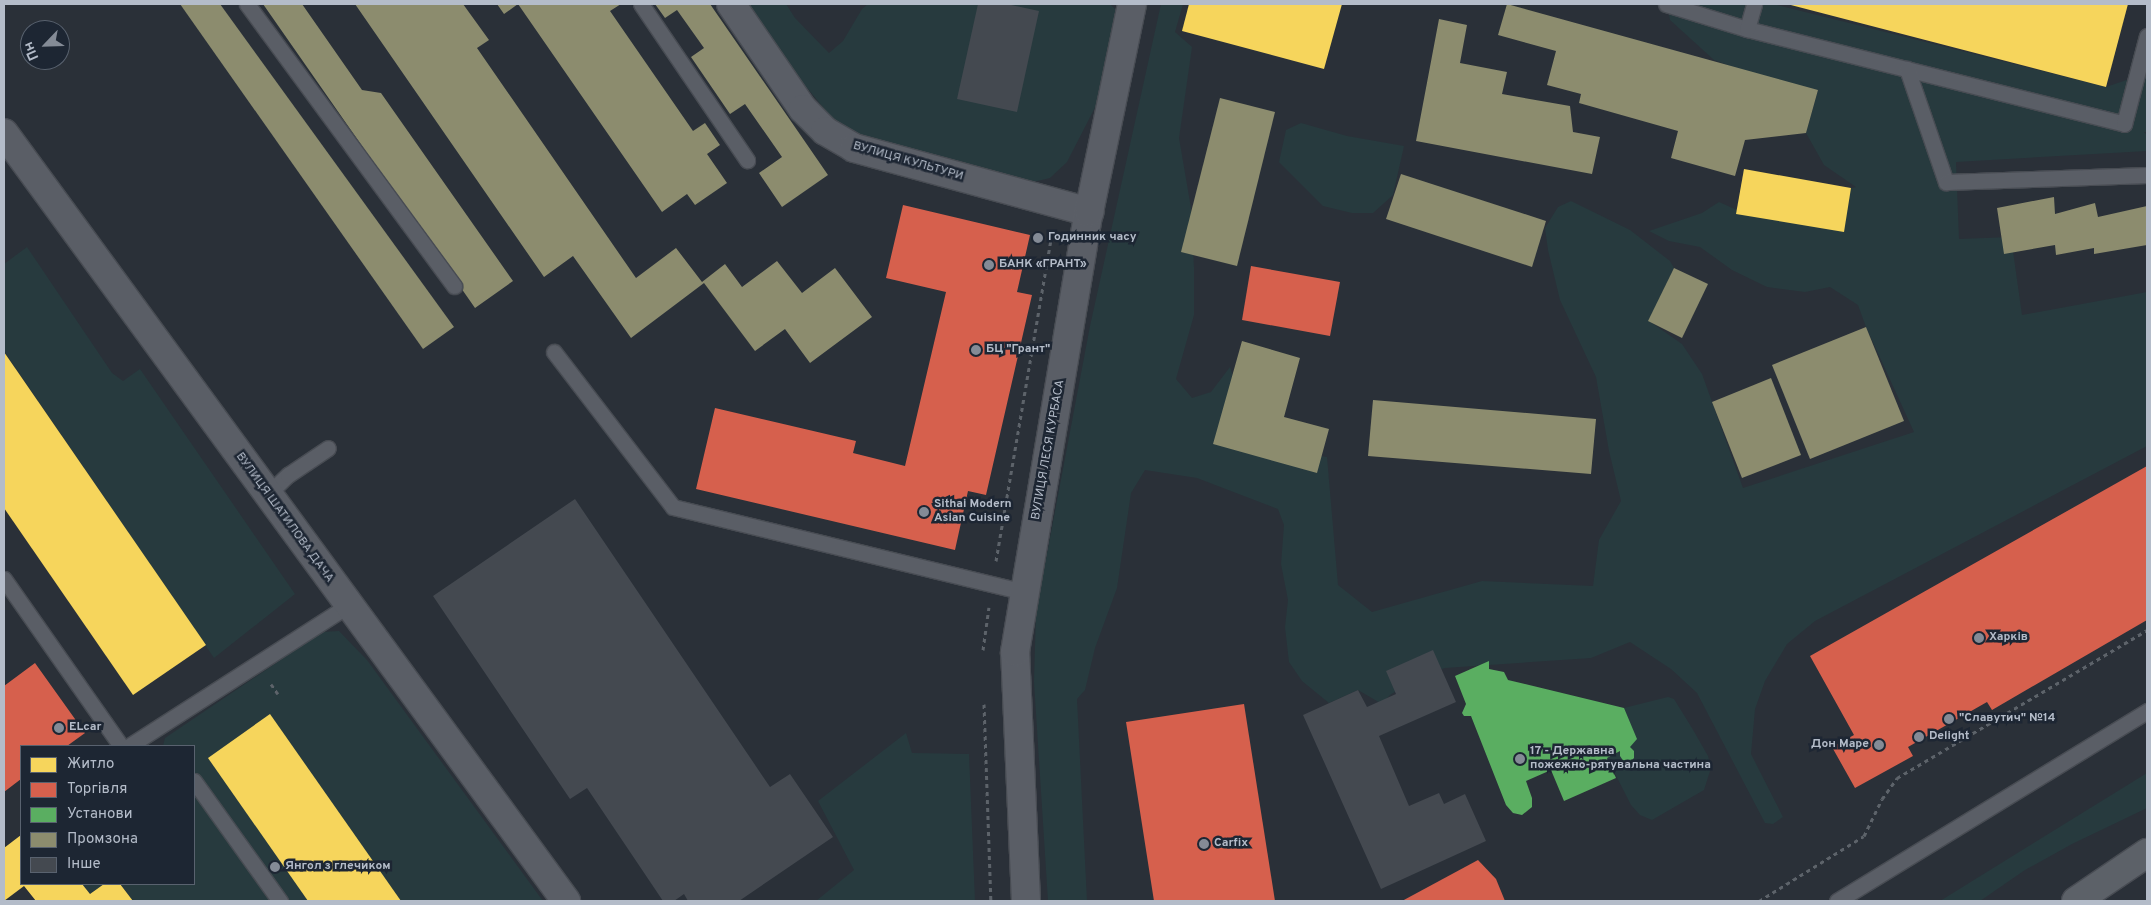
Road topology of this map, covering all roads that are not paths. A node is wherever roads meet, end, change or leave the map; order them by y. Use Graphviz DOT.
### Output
graph roads {
  1 [pos="247,4"];
  2 [pos="640,4"];
  3 [pos="731,4"];
  4 [pos="1132,4"];
  5 [pos="1666,4"];
  6 [pos="1754,4"];
  7 [pos="1748,29"];
  8 [pos="2147,36"];
  9 [pos="1907,69"];
  10 [pos="4,133"];
  11 [pos="747,160"];
  12 [pos="2147,174"];
  13 [pos="1089,212"];
  14 [pos="454,286"];
  15 [pos="554,352"];
  16 [pos="328,448"];
  17 [pos="268,494"];
  18 [pos="4,579"];
  19 [pos="1025,592"];
  20 [pos="347,606"];
  21 [pos="2147,712"];
  22 [pos="120,745"];
  23 [pos="131,745"];
  24 [pos="195,782"];
  25 [pos="2147,853"];
  26 [pos="280,901"];
  27 [pos="566,901"];
  28 [pos="1026,901"];
  29 [pos="1837,901"];
  30 [pos="2076,901"];
  1 -- 14 [label="lane"];
  2 -- 11 [label="lane"];
  3 -- 13 [label="street, ВУЛИЦЯ КУЛЬТУРИ"];
  4 -- 13 [label="street, ВУЛИЦЯ ЛЕСЯ КУРБАСА"];
  5 -- 7 [label="lane"];
  6 -- 7 [label="lane"];
  7 -- 9 [label="lane"];
  8 -- 9 [label="lane"];
  9 -- 12 [label="lane"];
  10 -- 17 [label="street, ВУЛИЦЯ ШАТИЛОВА ДАЧА"];
  13 -- 19 [label="street, ВУЛИЦЯ ЛЕСЯ КУРБАСА"];
  15 -- 19 [label="lane"];
  16 -- 17 [label="lane"];
  17 -- 20 [label="street, ВУЛИЦЯ ШАТИЛОВА ДАЧА"];
  18 -- 22 [label="lane"];
  19 -- 28 [label="street, ВУЛИЦЯ ЛЕСЯ КУРБАСА"];
  20 -- 23 [label="lane"];
  20 -- 27 [label="street, ВУЛИЦЯ ШАТИЛОВА ДАЧА"];
  21 -- 29 [label="lane"];
  24 -- 26 [label="lane"];
  25 -- 30 [label="main road"];
}
